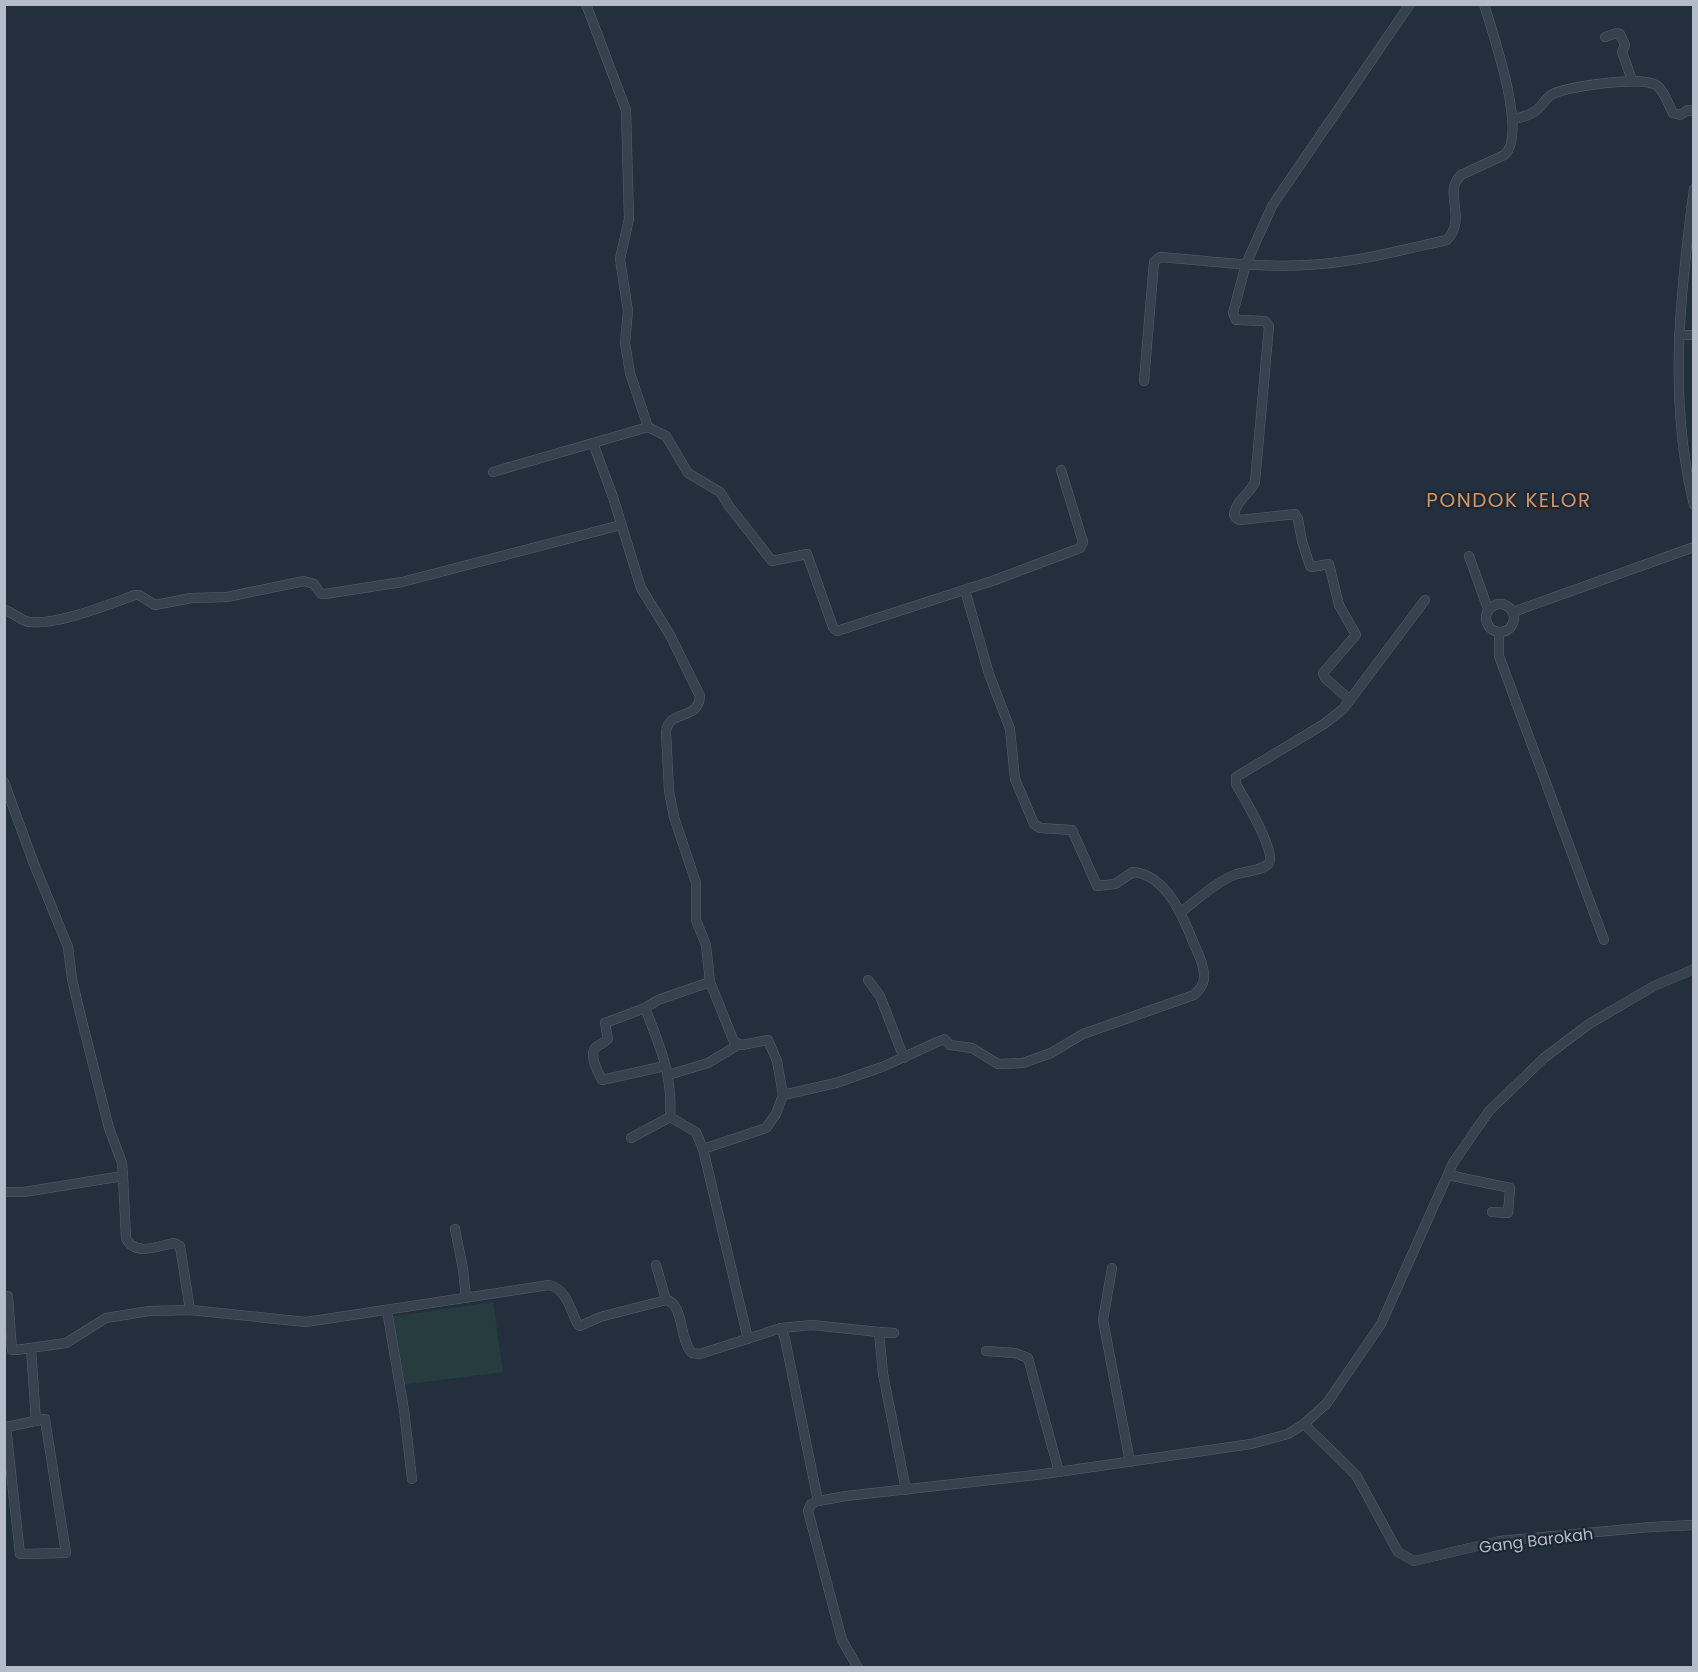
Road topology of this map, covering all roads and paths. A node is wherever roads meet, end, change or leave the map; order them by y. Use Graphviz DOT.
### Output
graph roads {
  1 [pos="586,4"];
  2 [pos="1410,4"];
  3 [pos="1484,4"];
  4 [pos="1605,37"];
  5 [pos="1632,80"];
  6 [pos="1694,111"];
  7 [pos="1514,119"];
  8 [pos="1694,189"];
  9 [pos="1246,264"];
  10 [pos="1679,335"];
  11 [pos="1694,335"];
  12 [pos="1144,381"];
  13 [pos="648,427"];
  14 [pos="593,443"];
  15 [pos="1060,470"];
  16 [pos="493,472"];
  17 [pos="1694,505"];
  18 [pos="621,525"];
  19 [pos="1694,547"];
  20 [pos="1469,556"];
  21 [pos="965,590"];
  22 [pos="1425,600"];
  23 [pos="1488,609"];
  24 [pos="4,610"];
  25 [pos="1513,612"];
  26 [pos="1499,632"];
  27 [pos="1350,700"];
  28 [pos="4,782"];
  29 [pos="1181,912"];
  30 [pos="1604,940"];
  31 [pos="1694,969"];
  32 [pos="868,981"];
  33 [pos="710,982"];
  34 [pos="645,1008"];
  35 [pos="738,1045"];
  36 [pos="904,1058"];
  37 [pos="667,1071"];
  38 [pos="783,1095"];
  39 [pos="670,1117"];
  40 [pos="631,1138"];
  41 [pos="703,1149"];
  42 [pos="1448,1175"];
  43 [pos="123,1176"];
  44 [pos="4,1192"];
  45 [pos="1492,1212"];
  46 [pos="455,1229"];
  47 [pos="656,1265"];
  48 [pos="1112,1268"];
  49 [pos="8,1296"];
  50 [pos="466,1298"];
  51 [pos="666,1300"];
  52 [pos="190,1310"];
  53 [pos="387,1310"];
  54 [pos="781,1328"];
  55 [pos="879,1332"];
  56 [pos="894,1333"];
  57 [pos="748,1339"];
  58 [pos="31,1349"];
  59 [pos="8,1350"];
  60 [pos="986,1350"];
  61 [pos="36,1421"];
  62 [pos="1304,1424"];
  63 [pos="1130,1462"];
  64 [pos="1059,1472"];
  65 [pos="412,1479"];
  66 [pos="906,1490"];
  67 [pos="818,1501"];
  68 [pos="1694,1526"];
  69 [pos="858,1668"];
  1 -- 13 [label="street"];
  2 -- 9 [label="street"];
  3 -- 7 [label="street"];
  4 -- 5 [label="street"];
  5 -- 6 [label="street"];
  5 -- 7 [label="street"];
  7 -- 9 [label="street"];
  8 -- 10 [label="street"];
  9 -- 12 [label="street"];
  9 -- 27 [label="street"];
  10 -- 11 [label="street"];
  10 -- 17 [label="street"];
  13 -- 14 [label="street"];
  13 -- 21 [label="street"];
  14 -- 16 [label="street"];
  14 -- 18 [label="street"];
  15 -- 21 [label="street"];
  18 -- 24 [label="street"];
  18 -- 33 [label="street"];
  19 -- 25 [label="street"];
  20 -- 23 [label="street"];
  21 -- 29 [label="street"];
  22 -- 27 [label="street"];
  23 -- 25 [label="street"];
  23 -- 26 [label="street"];
  25 -- 26 [label="street"];
  26 -- 30 [label="street"];
  27 -- 29 [label="street"];
  28 -- 43 [label="street"];
  29 -- 36 [label="street"];
  31 -- 42 [label="street"];
  32 -- 36 [label="street"];
  33 -- 34 [label="street"];
  33 -- 35 [label="street"];
  34 -- 37 [label="street"];
  34 -- 37 [label="street"];
  35 -- 37 [label="street"];
  35 -- 38 [label="street"];
  36 -- 38 [label="street"];
  37 -- 39 [label="street"];
  38 -- 41 [label="street"];
  39 -- 40 [label="street"];
  39 -- 41 [label="street"];
  41 -- 57 [label="street"];
  42 -- 45 [label="street"];
  42 -- 62 [label="street"];
  43 -- 44 [label="street"];
  43 -- 52 [label="street"];
  46 -- 50 [label="street"];
  47 -- 51 [label="street"];
  48 -- 63 [label="street"];
  49 -- 59 [label="street"];
  50 -- 51 [label="street"];
  50 -- 53 [label="street"];
  51 -- 57 [label="street"];
  52 -- 53 [label="street"];
  52 -- 58 [label="street"];
  53 -- 65 [label="street"];
  54 -- 55 [label="street"];
  54 -- 57 [label="street"];
  54 -- 67 [label="street"];
  55 -- 56 [label="street"];
  55 -- 66 [label="street"];
  58 -- 59 [label="street"];
  58 -- 61 [label="street"];
  60 -- 64 [label="street"];
  61 -- 61 [label="street"];
  62 -- 63 [label="street"];
  62 -- 68 [label="street, Gang Barokah"];
  63 -- 64 [label="street"];
  64 -- 66 [label="street"];
  66 -- 67 [label="street"];
  67 -- 69 [label="street"];
}
